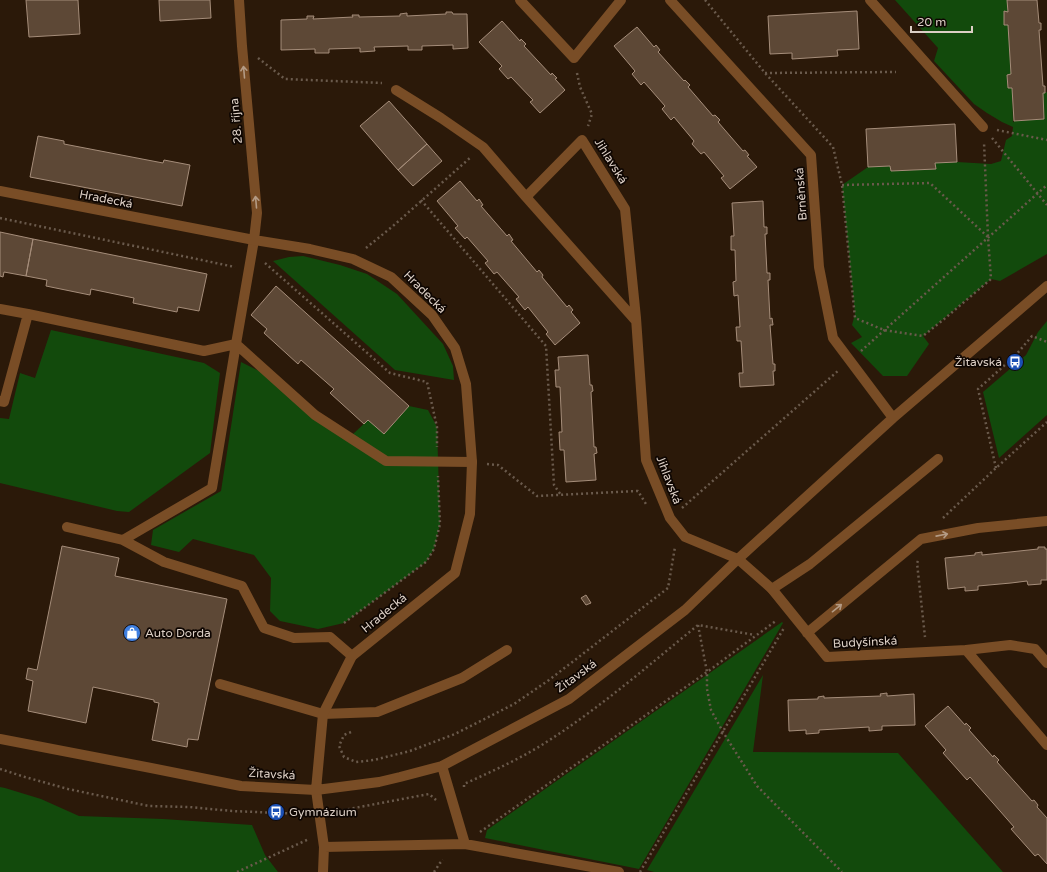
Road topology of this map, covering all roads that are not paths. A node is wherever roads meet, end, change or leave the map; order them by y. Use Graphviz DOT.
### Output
graph roads {
  1 [pos="239,0"];
  2 [pos="520,0"];
  3 [pos="621,0"];
  4 [pos="670,0"];
  5 [pos="870,0"];
  6 [pos="396,90"];
  7 [pos="983,127"];
  8 [pos="0,191"];
  9 [pos="526,197"];
  10 [pos="254,240"];
  11 [pos="1047,286"];
  12 [pos="0,309"];
  13 [pos="28,314"];
  14 [pos="636,321"];
  15 [pos="236,344"];
  16 [pos="0,402"];
  17 [pos="894,418"];
  18 [pos="938,459"];
  19 [pos="472,462"];
  20 [pos="1047,520"];
  21 [pos="67,527"];
  22 [pos="123,540"];
  23 [pos="738,559"];
  24 [pos="772,589"];
  25 [pos="807,633"];
  26 [pos="508,650"];
  27 [pos="966,650"];
  28 [pos="352,656"];
  29 [pos="1047,663"];
  30 [pos="220,684"];
  31 [pos="323,714"];
  32 [pos="0,739"];
  33 [pos="1047,745"];
  34 [pos="442,766"];
  35 [pos="316,790"];
  36 [pos="466,844"];
  37 [pos="324,847"];
  38 [pos="324,872"];
  39 [pos="619,872"];
  10 -- 1 [label="street, 28. října, one-way"];
  2 -- 3 [label="street"];
  4 -- 17 [label="street, Brněnská"];
  5 -- 7 [label="street"];
  6 -- 9 [label="street"];
  8 -- 10 [label="street, Hradecká"];
  9 -- 14 [label="street"];
  9 -- 14 [label="street, Jihlavská"];
  10 -- 15 [label="street"];
  10 -- 19 [label="street, Hradecká"];
  11 -- 17 [label="street, Žitavská"];
  12 -- 13 [label="street"];
  13 -- 15 [label="street"];
  13 -- 16 [label="street"];
  14 -- 23 [label="street, Jihlavská"];
  15 -- 19 [label="street"];
  15 -- 22 [label="street"];
  17 -- 23 [label="street, Žitavská"];
  18 -- 24 [label="street"];
  19 -- 28 [label="street, Hradecká"];
  25 -- 20 [label="street, one-way"];
  21 -- 22 [label="street"];
  22 -- 28 [label="street"];
  23 -- 24 [label="street, Budyšínská"];
  23 -- 34 [label="street, Žitavská"];
  24 -- 25 [label="street, Budyšínská"];
  25 -- 27 [label="street, Budyšínská"];
  26 -- 31 [label="street"];
  27 -- 29 [label="street, Budyšínská"];
  27 -- 33 [label="street"];
  28 -- 31 [label="street, Hradecká"];
  30 -- 31 [label="street"];
  31 -- 35 [label="street, Hradecká"];
  32 -- 35 [label="street, Žitavská"];
  34 -- 35 [label="street, Žitavská"];
  34 -- 36 [label="street"];
  35 -- 37 [label="street, Hradecká"];
  36 -- 37 [label="street"];
  36 -- 39 [label="street"];
  37 -- 38 [label="street, Hradecká"];
}
